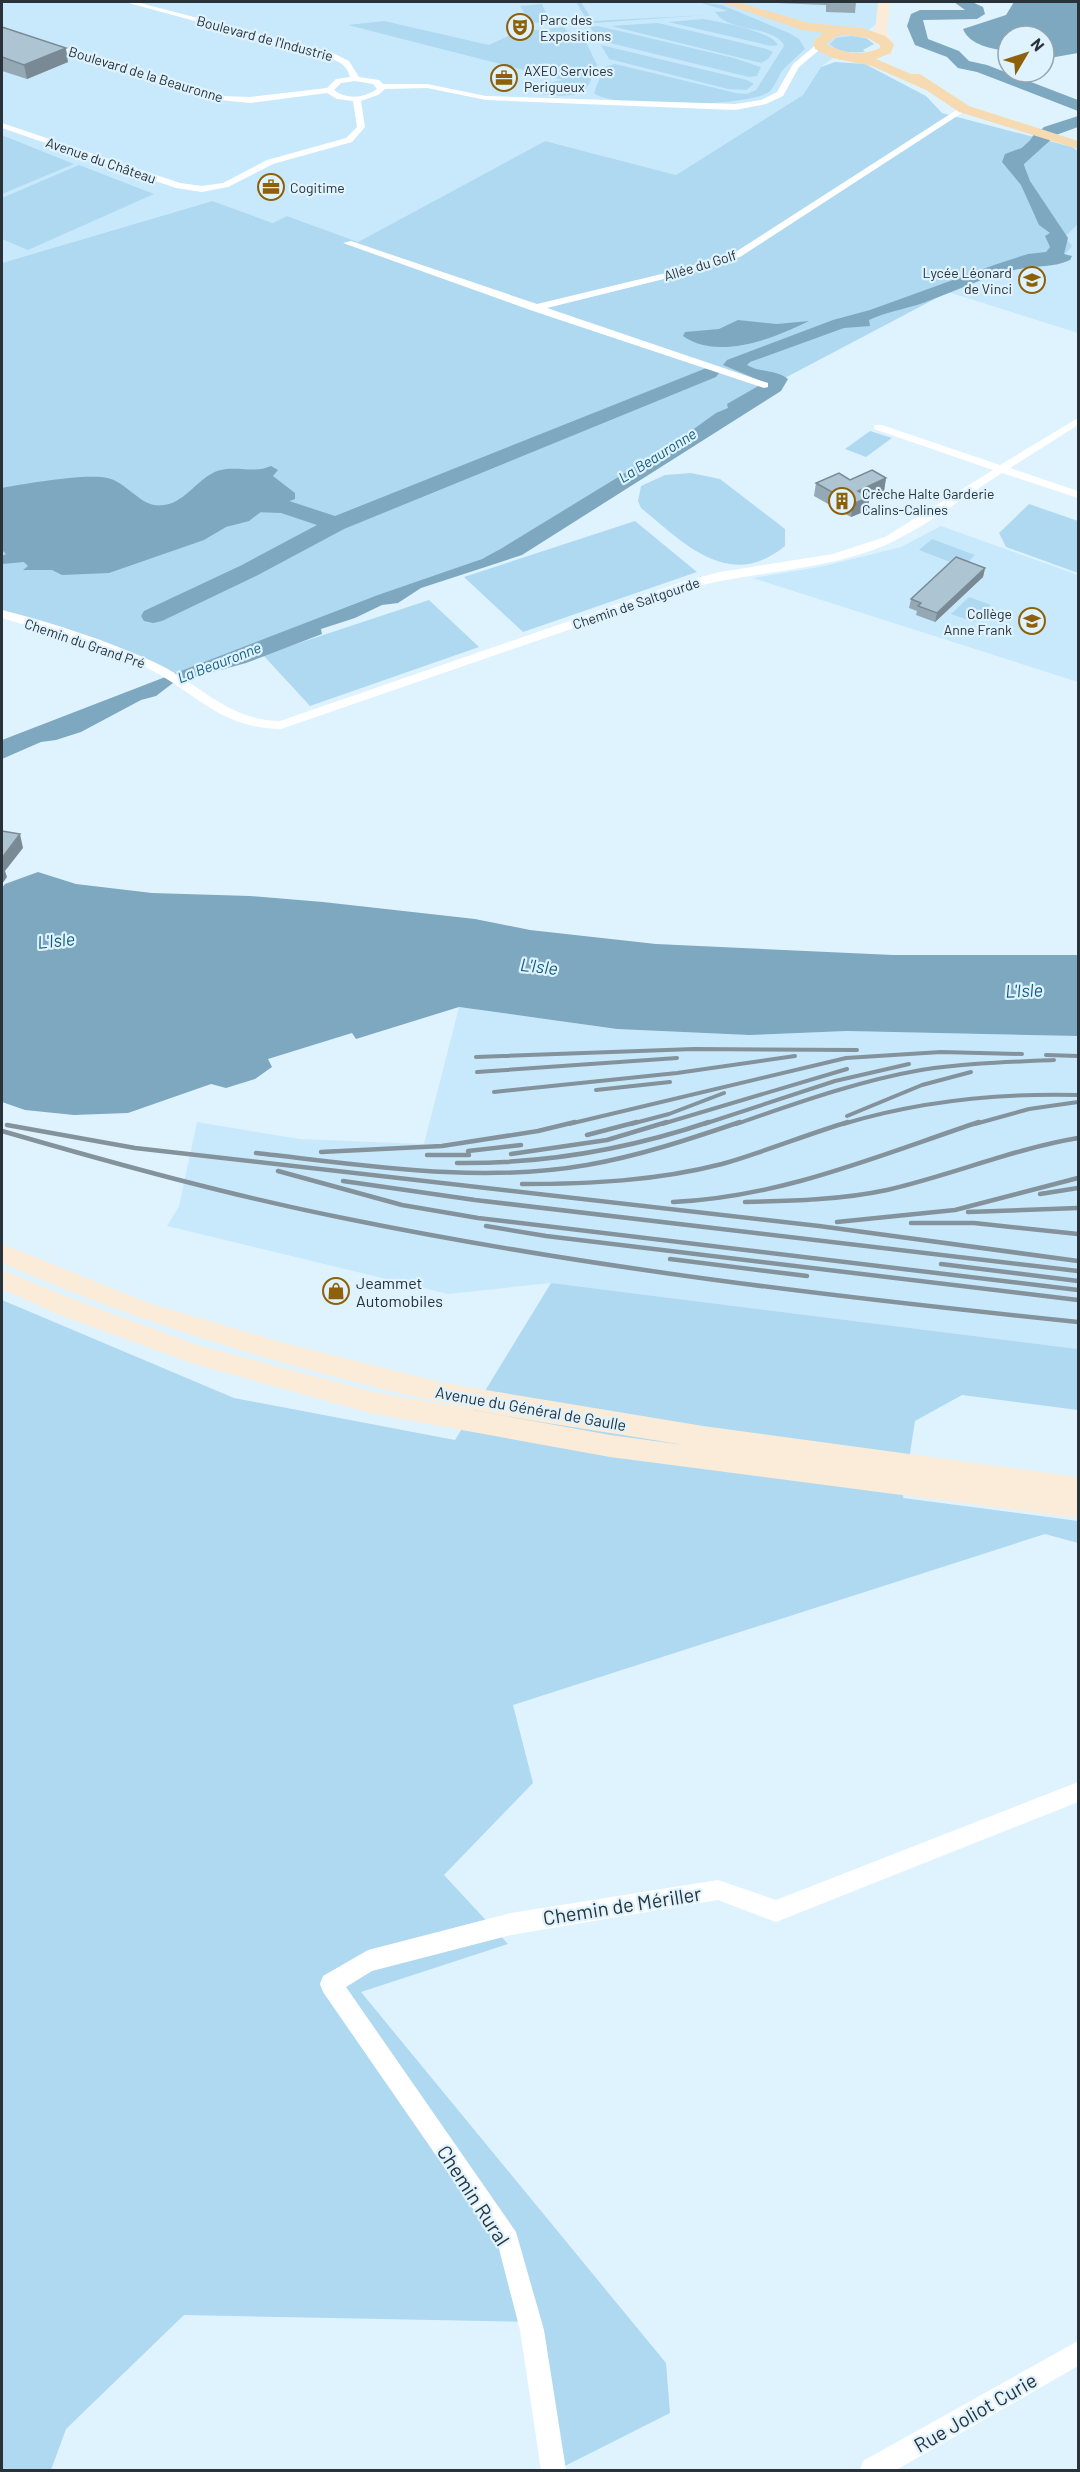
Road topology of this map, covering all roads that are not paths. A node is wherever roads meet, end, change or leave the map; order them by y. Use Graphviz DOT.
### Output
graph roads {
  1 [pos="129,2"];
  2 [pos="731,2"];
  3 [pos="884,2"];
  4 [pos="882,17"];
  5 [pos="2,30"];
  6 [pos="846,32"];
  7 [pos="819,44"];
  8 [pos="885,46"];
  9 [pos="849,57"];
  10 [pos="355,79"];
  11 [pos="381,87"];
  12 [pos="929,87"];
  13 [pos="329,90"];
  14 [pos="357,99"];
  15 [pos="582,103"];
  16 [pos="961,111"];
  17 [pos="2,125"];
  18 [pos="1078,145"];
  19 [pos="348,243"];
  20 [pos="533,308"];
  21 [pos="764,386"];
  22 [pos="1078,421"];
  23 [pos="878,427"];
  24 [pos="1001,470"];
  25 [pos="1078,495"];
  26 [pos="2,614"];
  27 [pos="168,675"];
  28 [pos="2,1253"];
  29 [pos="2,1279"];
  30 [pos="1078,1488"];
  31 [pos="1078,1507"];
  32 [pos="1078,1792"];
  33 [pos="331,1984"];
  34 [pos="1078,2353"];
  35 [pos="553,2470"];
  36 [pos="872,2470"];
  1 -- 10 [label="street, Boulevard de l'Industrie"];
  2 -- 6 [label="main road"];
  2 -- 7 [label="main road"];
  3 -- 4 [label="main road"];
  4 -- 6 [label="main road"];
  4 -- 8 [label="main road"];
  5 -- 13 [label="street, Boulevard de la Beauronne"];
  6 -- 7 [label="main road"];
  6 -- 8 [label="main road"];
  7 -- 9 [label="main road"];
  7 -- 15 [label="street"];
  8 -- 9 [label="main road"];
  8 -- 12 [label="main road"];
  9 -- 12 [label="main road"];
  9 -- 15 [label="street"];
  10 -- 11 [label="street"];
  10 -- 13 [label="street"];
  11 -- 14 [label="street"];
  11 -- 15 [label="street"];
  12 -- 16 [label="main road"];
  13 -- 14 [label="street"];
  14 -- 17 [label="street, Avenue du Château"];
  16 -- 18 [label="main road"];
  16 -- 20 [label="street, Allée du Golf"];
  19 -- 20 [label="street"];
  20 -- 21 [label="street"];
  22 -- 24 [label="street, Chemin de Saltgourde"];
  23 -- 24 [label="street"];
  24 -- 25 [label="street"];
  24 -- 27 [label="street, Chemin de Saltgourde"];
  26 -- 27 [label="street, Chemin du Grand Pré"];
  28 -- 30 [label="main road, Avenue du Général de Gaulle"];
  29 -- 31 [label="main road, Avenue du Général de Gaulle"];
  32 -- 33 [label="street, Chemin de Mériller"];
  33 -- 35 [label="street, Chemin Rural"];
  34 -- 36 [label="street, Rue Joliot Curie"];
}
